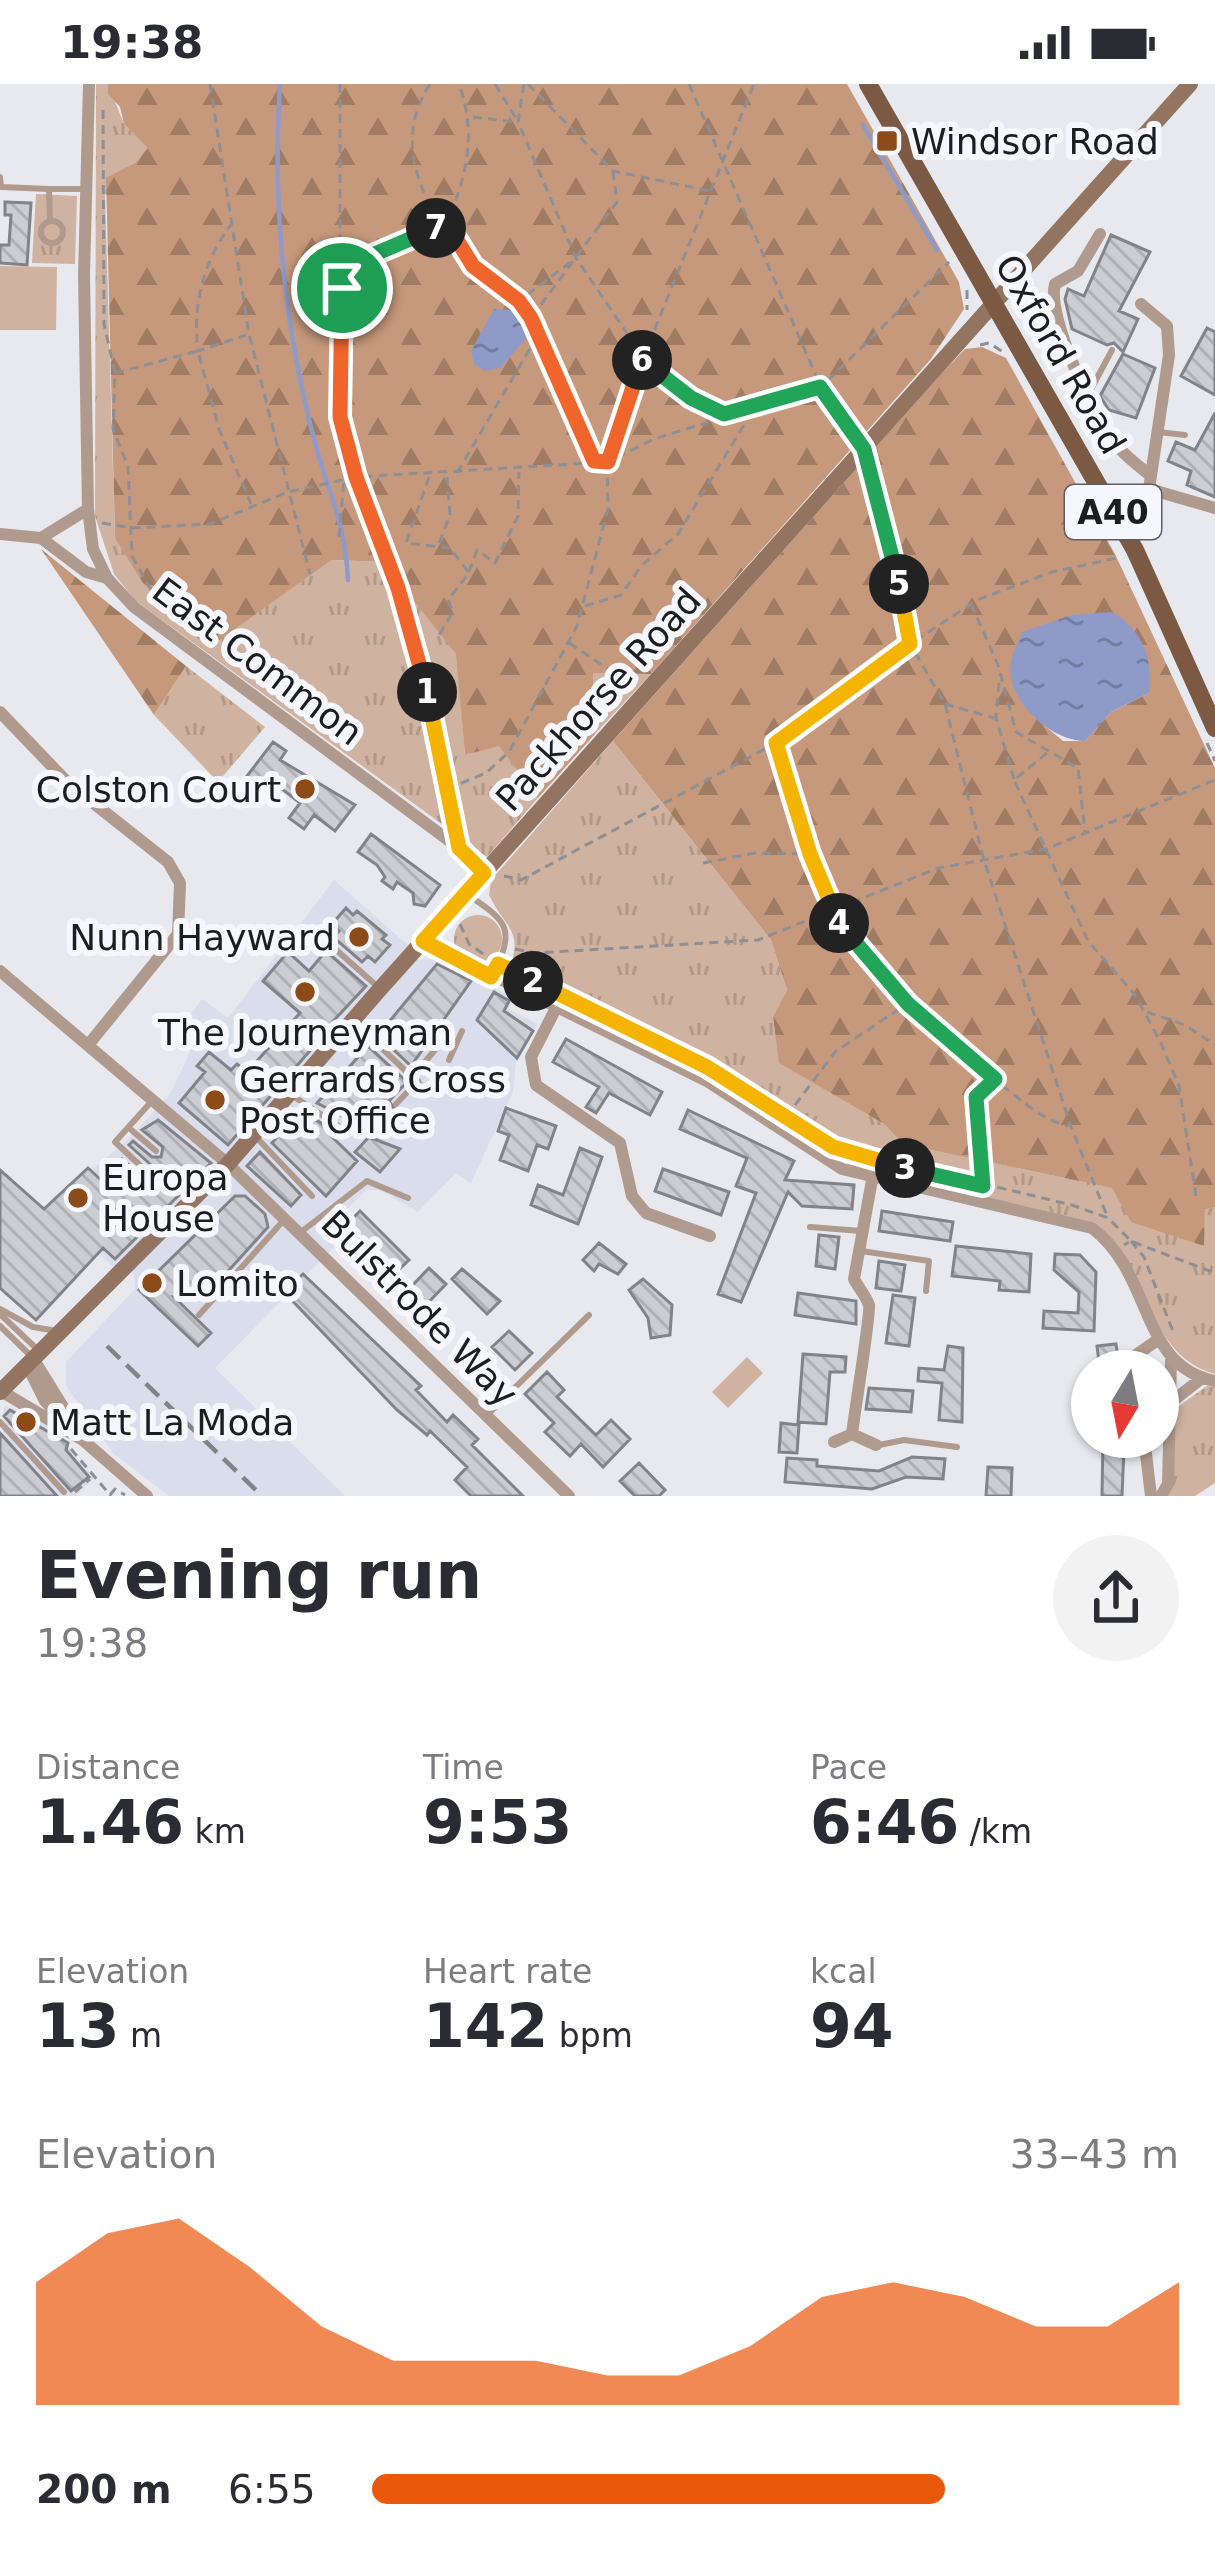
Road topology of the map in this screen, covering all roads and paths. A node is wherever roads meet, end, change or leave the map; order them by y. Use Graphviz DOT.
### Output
graph roads {
  1 [pos="89,84"];
  2 [pos="211,84"];
  3 [pos="340,84"];
  4 [pos="430,84"];
  5 [pos="459,84"];
  6 [pos="495,84"];
  7 [pos="526,84"];
  8 [pos="689,84"];
  9 [pos="754,84"];
  10 [pos="868,84"];
  11 [pos="1190,84"];
  12 [pos="103,97"];
  13 [pos="471,117"];
  14 [pos="519,122"];
  15 [pos="721,165"];
  16 [pos="613,171"];
  17 [pos="0,177"];
  18 [pos="49,189"];
  19 [pos="85,189"];
  20 [pos="710,191"];
  21 [pos="50,220"];
  22 [pos="234,220"];
  23 [pos="447,224"];
  24 [pos="84,230"];
  25 [pos="63,231"];
  26 [pos="1100,234"];
  27 [pos="576,258"];
  28 [pos="953,258"];
  29 [pos="342,268"];
  30 [pos="964,277"];
  31 [pos="519,301"];
  32 [pos="1141,304"];
  33 [pos="992,305"];
  34 [pos="531,318"];
  35 [pos="249,334"];
  36 [pos="538,335"];
  37 [pos="967,335"];
  38 [pos="1112,350"];
  39 [pos="198,351"];
  40 [pos="643,358"];
  41 [pos="1012,367"];
  42 [pos="115,373"];
  43 [pos="820,387"];
  44 [pos="1089,393"];
  45 [pos="758,403"];
  46 [pos="724,414"];
  47 [pos="1155,432"];
  48 [pos="1185,435"];
  49 [pos="864,449"];
  50 [pos="594,461"];
  51 [pos="608,462"];
  52 [pos="518,471"];
  53 [pos="430,475"];
  54 [pos="447,475"];
  55 [pos="456,475"];
  56 [pos="356,477"];
  57 [pos="344,479"];
  58 [pos="1149,482"];
  59 [pos="288,492"];
  60 [pos="251,505"];
  61 [pos="1215,508"];
  62 [pos="1112,510"];
  63 [pos="88,515"];
  64 [pos="130,528"];
  65 [pos="0,534"];
  66 [pos="339,537"];
  67 [pos="41,538"];
  68 [pos="439,544"];
  69 [pos="1135,550"];
  70 [pos="469,572"];
  71 [pos="310,574"];
  72 [pos="107,578"];
  73 [pos="971,604"];
  74 [pos="584,607"];
  75 [pos="439,635"];
  76 [pos="568,642"];
  77 [pos="910,644"];
  78 [pos="209,662"];
  79 [pos="1000,675"];
  80 [pos="647,695"];
  81 [pos="945,704"];
  82 [pos="0,712"];
  83 [pos="995,718"];
  84 [pos="1210,734"];
  85 [pos="776,743"];
  86 [pos="1048,753"];
  87 [pos="1215,761"];
  88 [pos="1014,780"];
  89 [pos="1215,780"];
  90 [pos="447,789"];
  91 [pos="1085,834"];
  92 [pos="459,848"];
  93 [pos="1046,849"];
  94 [pos="810,854"];
  95 [pos="983,857"];
  96 [pos="703,863"];
  97 [pos="484,873"];
  98 [pos="466,893"];
  99 [pos="834,914"];
  100 [pos="460,922"];
  101 [pos="316,932"];
  102 [pos="423,941"];
  103 [pos="506,947"];
  104 [pos="0,971"];
  105 [pos="495,971"];
  106 [pos="380,989"];
  107 [pos="908,1004"];
  108 [pos="556,1008"];
  109 [pos="1144,1012"];
  110 [pos="353,1022"];
  111 [pos="308,1029"];
  112 [pos="462,1031"];
  113 [pos="445,1038"];
  114 [pos="89,1044"];
  115 [pos="1215,1046"];
  116 [pos="329,1050"];
  117 [pos="449,1060"];
  118 [pos="415,1079"];
  119 [pos="995,1079"];
  120 [pos="426,1090"];
  121 [pos="291,1094"];
  122 [pos="153,1099"];
  123 [pos="396,1104"];
  124 [pos="787,1120"];
  125 [pos="340,1127"];
  126 [pos="1071,1127"];
  127 [pos="129,1128"];
  128 [pos="255,1135"];
  129 [pos="833,1147"];
  130 [pos="156,1151"];
  131 [pos="228,1164"];
  132 [pos="144,1169"];
  133 [pos="872,1180"];
  134 [pos="983,1186"];
  135 [pos="312,1196"];
  136 [pos="408,1198"];
  137 [pos="1197,1202"];
  138 [pos="1108,1218"];
  139 [pos="286,1219"];
  140 [pos="810,1227"];
  141 [pos="865,1231"];
  142 [pos="301,1232"];
  143 [pos="710,1236"];
  144 [pos="1125,1245"];
  145 [pos="862,1251"];
  146 [pos="1215,1273"];
  147 [pos="926,1291"];
  148 [pos="0,1312"];
  149 [pos="200,1315"];
  150 [pos="589,1315"];
  151 [pos="0,1326"];
  152 [pos="61,1332"];
  153 [pos="1159,1339"];
  154 [pos="1175,1341"];
  155 [pos="1142,1350"];
  156 [pos="1165,1350"];
  157 [pos="34,1360"];
  158 [pos="1179,1364"];
  159 [pos="1209,1380"];
  160 [pos="1,1392"];
  161 [pos="1179,1396"];
  162 [pos="486,1416"];
  163 [pos="0,1423"];
  164 [pos="852,1434"];
  165 [pos="63,1437"];
  166 [pos="84,1441"];
  167 [pos="833,1442"];
  168 [pos="876,1445"];
  169 [pos="957,1447"];
  170 [pos="1146,1458"];
  171 [pos="1169,1458"];
  172 [pos="92,1477"];
  173 [pos="69,1493"];
  174 [pos="110,1496"];
  175 [pos="126,1496"];
  176 [pos="147,1496"];
  177 [pos="569,1496"];
  178 [pos="1151,1496"];
  179 [pos="1162,1496"];
  1 -- 19 [label="street, East Common"];
  2 -- 22 [label="path"];
  3 -- 29 [label="path"];
  4 -- 23 [label="path"];
  5 -- 13 [label="path"];
  6 -- 14 [label="path"];
  7 -- 14 [label="path"];
  7 -- 16 [label="path"];
  8 -- 15 [label="path"];
  9 -- 15 [label="path"];
  10 -- 33 [label="main road, Oxford Road / A40"];
  11 -- 33 [label="main road"];
  12 -- 42 [label="path"];
  13 -- 14 [label="path"];
  13 -- 23 [label="path"];
  14 -- 27 [label="path"];
  15 -- 20 [label="path"];
  15 -- 43 [label="path"];
  16 -- 20 [label="path"];
  16 -- 27 [label="path"];
  17 -- 18 [label="lane"];
  18 -- 19 [label="lane"];
  18 -- 21 [label="lane"];
  19 -- 24 [label="street, East Common"];
  20 -- 40 [label="path"];
  21 -- 25 [label="lane"];
  21 -- 25 [label="lane"];
  22 -- 35 [label="path"];
  22 -- 39 [label="path"];
  23 -- 29 [label="path"];
  23 -- 31 [label="path"];
  24 -- 25 [label="lane"];
  24 -- 63 [label="street, East Common"];
  26 -- 44 [label="street"];
  27 -- 31 [label="path"];
  27 -- 34 [label="path"];
  27 -- 40 [label="path"];
  28 -- 43 [label="path"];
  29 -- 56 [label="path"];
  30 -- 37 [label="path"];
  31 -- 34 [label="path"];
  32 -- 47 [label="street"];
  33 -- 37 [label="main road, Packhorse Road"];
  33 -- 62 [label="main road, Oxford Road / A40"];
  34 -- 36 [label="path"];
  35 -- 39 [label="path"];
  35 -- 59 [label="path"];
  36 -- 50 [label="path"];
  36 -- 55 [label="path"];
  37 -- 41 [label="path"];
  37 -- 49 [label="main road, Packhorse Road"];
  38 -- 44 [label="lane"];
  39 -- 42 [label="path"];
  39 -- 60 [label="path"];
  40 -- 46 [label="path"];
  40 -- 51 [label="path"];
  42 -- 64 [label="path"];
  43 -- 45 [label="path"];
  43 -- 49 [label="path"];
  44 -- 58 [label="street"];
  45 -- 46 [label="path"];
  45 -- 74 [label="path"];
  46 -- 51 [label="path"];
  47 -- 48 [label="lane"];
  47 -- 58 [label="street"];
  49 -- 77 [label="path"];
  49 -- 80 [label="main road, Packhorse Road"];
  50 -- 51 [label="path"];
  50 -- 52 [label="path"];
  51 -- 74 [label="path"];
  52 -- 55 [label="path"];
  52 -- 70 [label="path"];
  53 -- 54 [label="path"];
  53 -- 56 [label="path"];
  53 -- 68 [label="path"];
  54 -- 55 [label="path"];
  54 -- 68 [label="path"];
  56 -- 57 [label="path"];
  56 -- 90 [label="path"];
  57 -- 59 [label="path"];
  57 -- 66 [label="path"];
  58 -- 61 [label="street"];
  58 -- 62 [label="street"];
  59 -- 60 [label="path"];
  59 -- 71 [label="path"];
  60 -- 64 [label="path"];
  62 -- 69 [label="main road, Oxford Road / A40"];
  63 -- 64 [label="path"];
  63 -- 67 [label="street"];
  63 -- 72 [label="street, East Common"];
  64 -- 78 [label="path"];
  65 -- 67 [label="street"];
  67 -- 72 [label="street"];
  68 -- 70 [label="path"];
  69 -- 73 [label="path"];
  69 -- 84 [label="main road, Oxford Road / A40"];
  70 -- 75 [label="path"];
  72 -- 78 [label="street, East Common"];
  73 -- 77 [label="path"];
  73 -- 79 [label="path"];
  74 -- 76 [label="path"];
  76 -- 80 [label="path"];
  76 -- 90 [label="path"];
  77 -- 81 [label="path"];
  77 -- 85 [label="path"];
  78 -- 92 [label="street, East Common"];
  79 -- 83 [label="path"];
  79 -- 86 [label="path"];
  80 -- 97 [label="main road, Packhorse Road"];
  81 -- 83 [label="path"];
  81 -- 95 [label="path"];
  82 -- 114 [label="street"];
  83 -- 88 [label="path"];
  84 -- 87 [label="path"];
  85 -- 94 [label="path"];
  85 -- 97 [label="path"];
  86 -- 88 [label="path"];
  86 -- 91 [label="path"];
  88 -- 93 [label="path"];
  89 -- 91 [label="path"];
  90 -- 92 [label="path"];
  91 -- 93 [label="path"];
  92 -- 97 [label="street, East Common"];
  93 -- 95 [label="path"];
  93 -- 109 [label="path"];
  94 -- 96 [label="path"];
  94 -- 99 [label="path"];
  95 -- 99 [label="path"];
  95 -- 126 [label="path"];
  97 -- 98 [label="main road, Packhorse Road"];
  98 -- 102 [label="main road, Packhorse Road"];
  98 -- 103 [label="lane"];
  99 -- 103 [label="path"];
  99 -- 107 [label="path"];
  100 -- 105 [label="path"];
  101 -- 106 [label="lane"];
  102 -- 105 [label="street"];
  102 -- 106 [label="main road, Packhorse Road"];
  103 -- 105 [label="lane"];
  104 -- 114 [label="street, Bulstrode Way"];
  105 -- 108 [label="street"];
  106 -- 110 [label="main road, Packhorse Road"];
  107 -- 119 [label="path"];
  107 -- 124 [label="path"];
  108 -- 133 [label="street"];
  108 -- 143 [label="street"];
  109 -- 115 [label="path"];
  109 -- 137 [label="path"];
  110 -- 116 [label="main road, Packhorse Road"];
  110 -- 118 [label="lane"];
  111 -- 116 [label="lane"];
  112 -- 117 [label="lane"];
  113 -- 118 [label="lane"];
  114 -- 122 [label="street, Bulstrode Way"];
  116 -- 121 [label="main road, Packhorse Road"];
  118 -- 120 [label="lane"];
  118 -- 123 [label="lane"];
  119 -- 126 [label="path"];
  119 -- 134 [label="path"];
  121 -- 125 [label="lane"];
  121 -- 128 [label="main road, Packhorse Road"];
  122 -- 127 [label="lane"];
  122 -- 131 [label="street, Bulstrode Way"];
  126 -- 138 [label="path"];
  127 -- 130 [label="lane"];
  127 -- 132 [label="lane"];
  128 -- 131 [label="main road, Packhorse Road"];
  128 -- 135 [label="lane"];
  129 -- 134 [label="path"];
  131 -- 139 [label="street, Bulstrode Way"];
  131 -- 152 [label="main road, Packhorse Road"];
  133 -- 141 [label="street"];
  133 -- 144 [label="street"];
  134 -- 138 [label="path"];
  136 -- 142 [label="lane"];
  138 -- 144 [label="path"];
  139 -- 142 [label="street, Bulstrode Way"];
  139 -- 149 [label="lane"];
  140 -- 141 [label="lane"];
  141 -- 145 [label="street"];
  142 -- 162 [label="street, Bulstrode Way"];
  144 -- 146 [label="path"];
  144 -- 153 [label="street"];
  144 -- 154 [label="path"];
  145 -- 147 [label="lane"];
  145 -- 164 [label="street"];
  148 -- 152 [label="lane"];
  148 -- 157 [label="lane"];
  150 -- 162 [label="lane"];
  151 -- 157 [label="lane"];
  152 -- 157 [label="main road, Packhorse Road"];
  153 -- 155 [label="street"];
  153 -- 156 [label="street"];
  157 -- 160 [label="main road, Packhorse Road"];
  157 -- 166 [label="street"];
  158 -- 159 [label="street"];
  159 -- 161 [label="street"];
  160 -- 166 [label="street"];
  162 -- 177 [label="street, Bulstrode Way"];
  163 -- 173 [label="lane"];
  164 -- 167 [label="street"];
  164 -- 168 [label="street"];
  165 -- 172 [label="path"];
  166 -- 176 [label="street"];
  168 -- 169 [label="lane"];
  170 -- 178 [label="street"];
  171 -- 179 [label="street"];
  172 -- 173 [label="path"];
  172 -- 174 [label="path"];
  174 -- 175 [label="path"];
}
